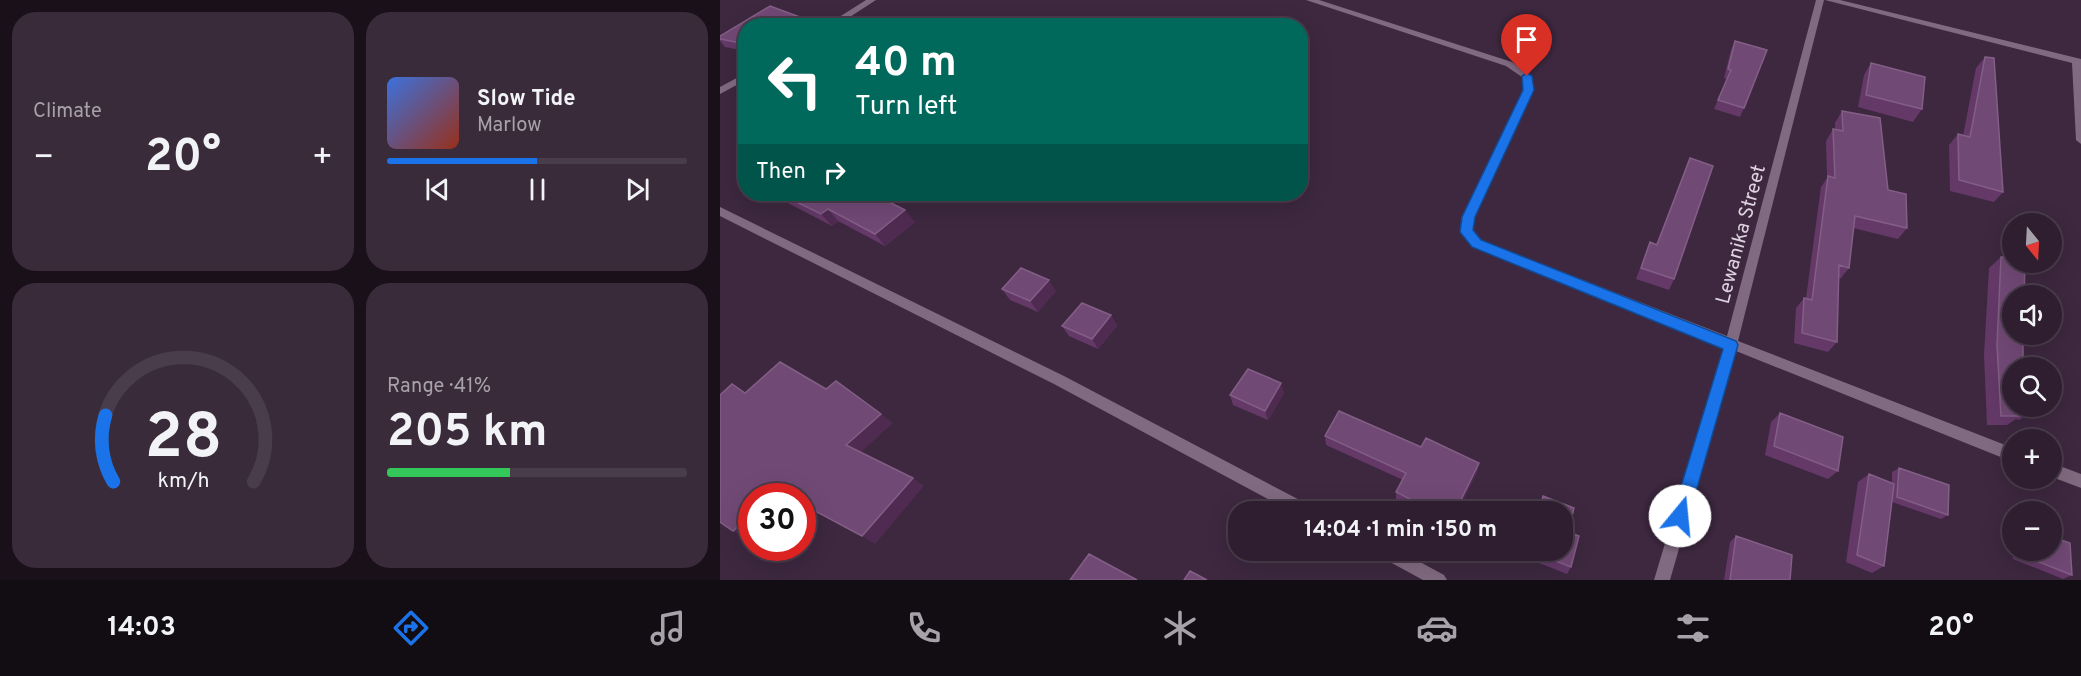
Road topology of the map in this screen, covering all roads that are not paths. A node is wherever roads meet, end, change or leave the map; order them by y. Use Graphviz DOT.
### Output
graph roads {
  1 [pos="872,0"];
  2 [pos="1310,0"];
  3 [pos="1820,0"];
  4 [pos="1829,0"];
  5 [pos="842,18"];
  6 [pos="2079,61"];
  7 [pos="738,81"];
  8 [pos="720,91"];
  9 [pos="2081,140"];
  10 [pos="720,211"];
  11 [pos="1731,345"];
  12 [pos="2002,451"];
  13 [pos="2062,474"];
  14 [pos="2081,481"];
  15 [pos="1287,501"];
  16 [pos="1403,561"];
  17 [pos="1438,580"];
  18 [pos="1662,580"];
  1 -- 5 [label="street"];
  2 -- 11 [label="street"];
  3 -- 11 [label="street, Lewanika Street"];
  4 -- 6 [label="street"];
  6 -- 9 [label="street"];
  7 -- 8 [label="street"];
  10 -- 15 [label="street"];
  11 -- 12 [label="street"];
  11 -- 18 [label="street, Lewanika Street"];
  13 -- 14 [label="street"];
  16 -- 17 [label="street"];
}
